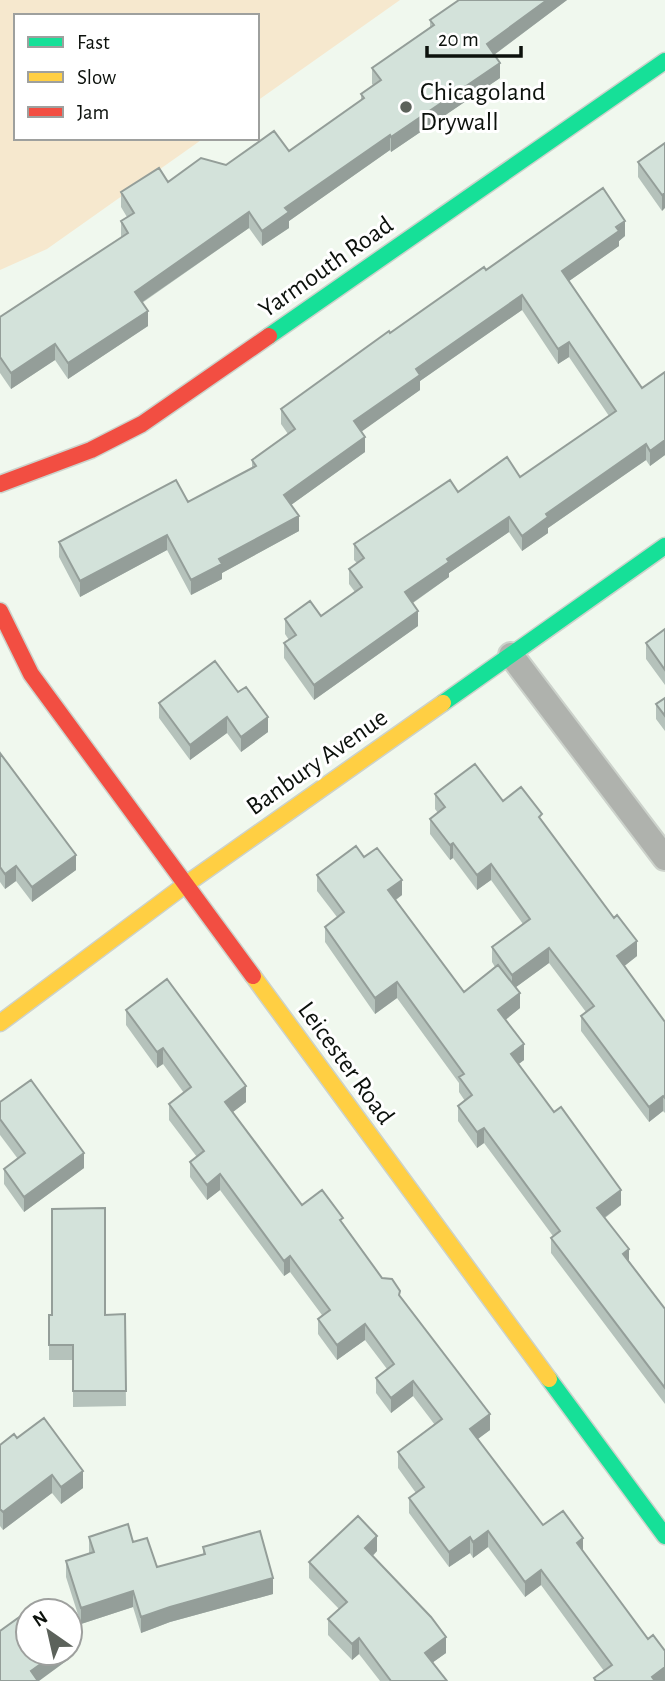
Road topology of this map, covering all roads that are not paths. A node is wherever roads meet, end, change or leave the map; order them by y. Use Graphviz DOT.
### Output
graph roads {
  1 [pos="665,61"];
  2 [pos="0,484"];
  3 [pos="665,546"];
  4 [pos="0,611"];
  5 [pos="511,654"];
  6 [pos="665,858"];
  7 [pos="185,885"];
  8 [pos="0,1023"];
  9 [pos="665,1536"];
  1 -- 2 [label="street, Yarmouth Road"];
  3 -- 5 [label="street, Banbury Avenue"];
  4 -- 7 [label="street, Leicester Road"];
  5 -- 6 [label="street"];
  5 -- 7 [label="street, Banbury Avenue"];
  7 -- 8 [label="street, Banbury Avenue"];
  7 -- 9 [label="street, Leicester Road"];
}
